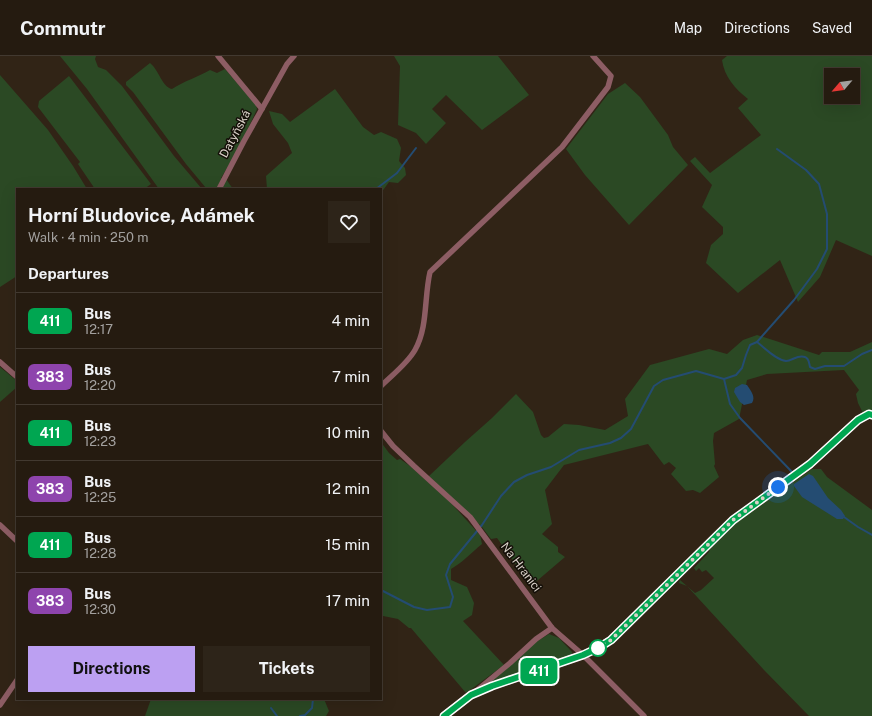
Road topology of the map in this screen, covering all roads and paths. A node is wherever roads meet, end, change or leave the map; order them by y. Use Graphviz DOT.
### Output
graph roads {
  1 [pos="218,56"];
  2 [pos="294,56"];
  3 [pos="593,56"];
  4 [pos="262,109"];
  5 [pos="220,188"];
  6 [pos="0,362"];
  7 [pos="16,376"];
  8 [pos="382,385"];
  9 [pos="872,415"];
  10 [pos="382,432"];
  11 [pos="0,525"];
  12 [pos="16,540"];
  13 [pos="552,628"];
  14 [pos="583,655"];
  15 [pos="16,681"];
  16 [pos="471,695"];
  17 [pos="0,705"];
  18 [pos="444,716"];
  19 [pos="644,716"];
  1 -- 4 [label="street, Datyňská"];
  2 -- 4 [label="street"];
  3 -- 8 [label="street"];
  4 -- 5 [label="street, Datyňská"];
  6 -- 7 [label="street"];
  9 -- 14 [label="street"];
  10 -- 13 [label="street, Na Hranici"];
  11 -- 12 [label="street"];
  13 -- 14 [label="street, Na Hranici"];
  13 -- 16 [label="street"];
  14 -- 16 [label="street"];
  14 -- 19 [label="street, Na Hranici"];
  15 -- 17 [label="street"];
  16 -- 18 [label="street"];
}
